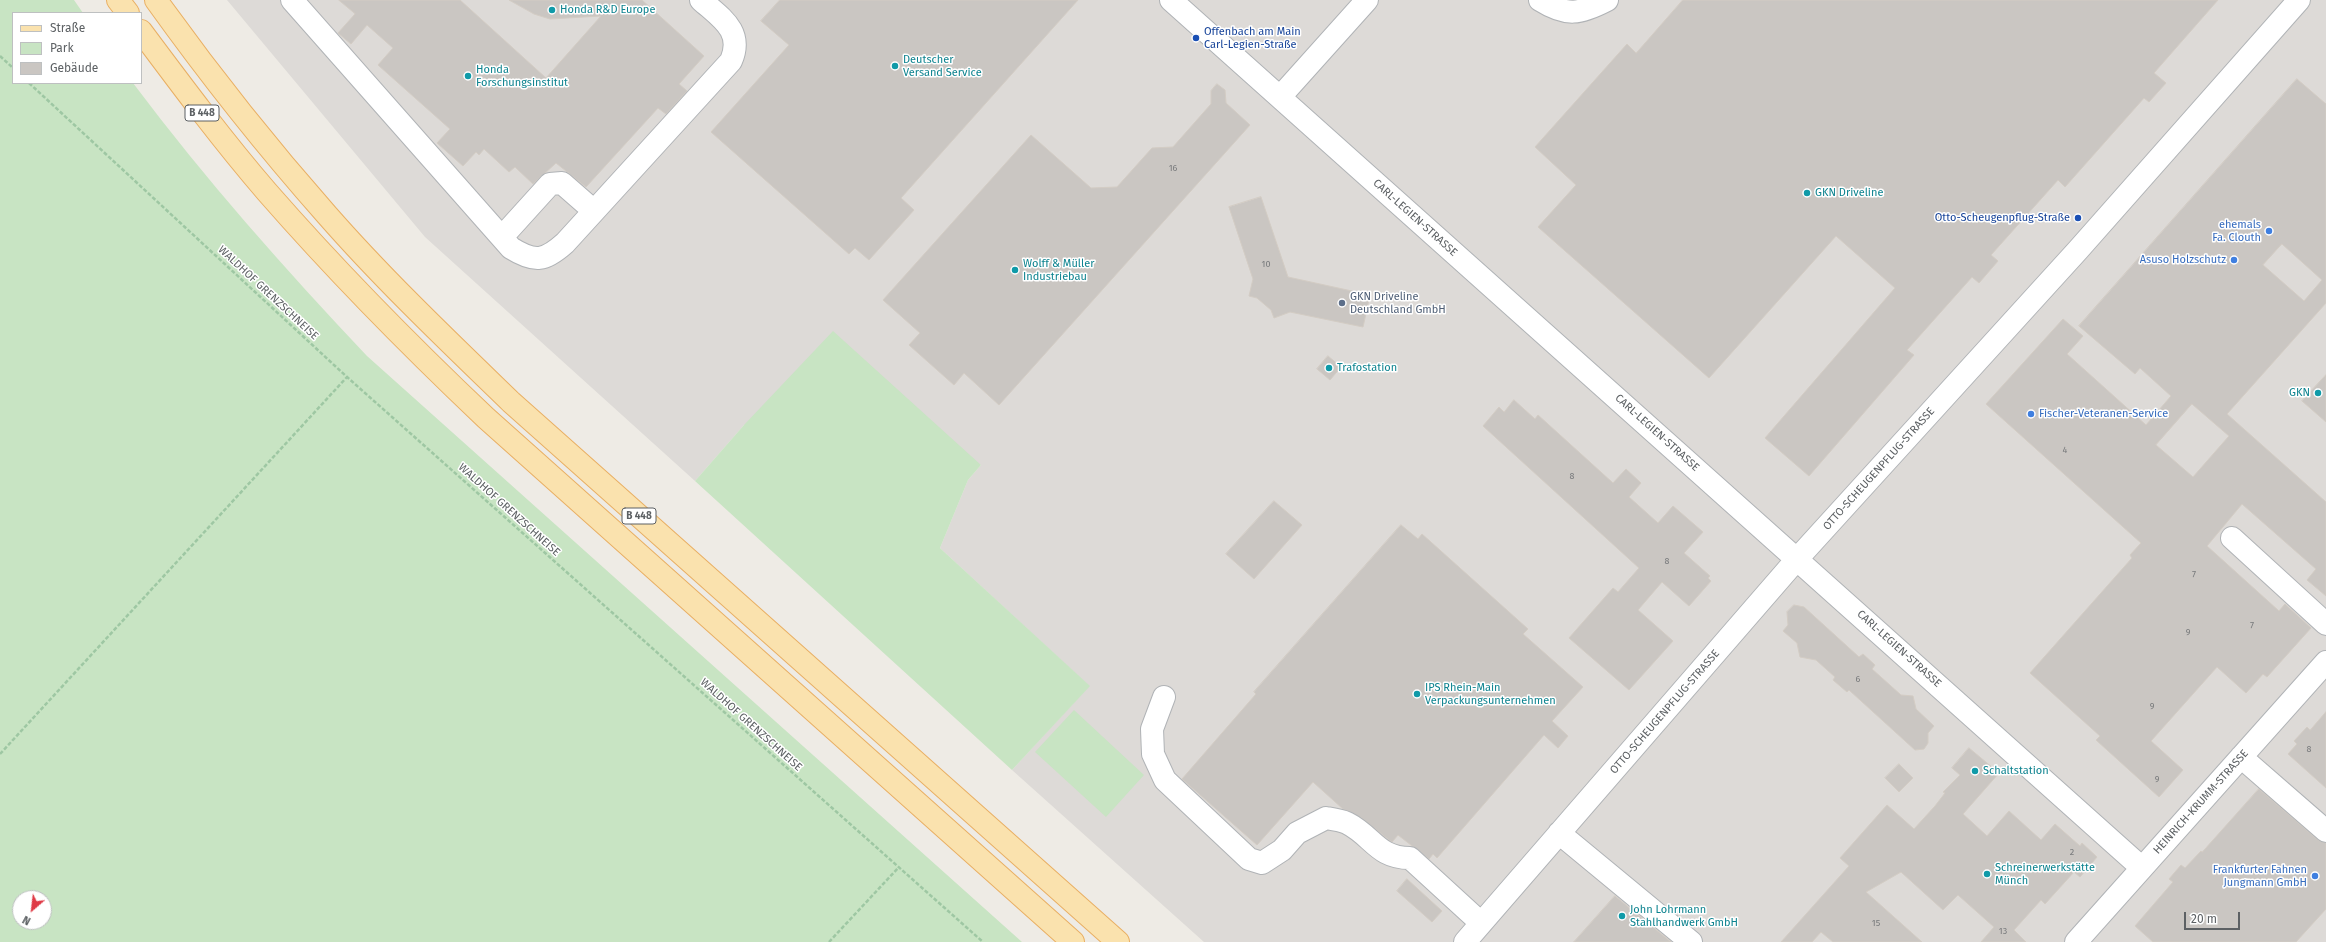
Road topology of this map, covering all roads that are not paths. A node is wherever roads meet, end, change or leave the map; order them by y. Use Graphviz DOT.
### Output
graph roads {
  1 [pos="118,0"];
  2 [pos="156,0"];
  3 [pos="292,0"];
  4 [pos="701,0"];
  5 [pos="1171,0"];
  6 [pos="1367,0"];
  7 [pos="1540,0"];
  8 [pos="1607,0"];
  9 [pos="2299,0"];
  10 [pos="127,12"];
  11 [pos="142,32"];
  12 [pos="1280,97"];
  13 [pos="594,211"];
  14 [pos="502,237"];
  15 [pos="2232,538"];
  16 [pos="1798,558"];
  17 [pos="2326,624"];
  18 [pos="2326,662"];
  19 [pos="1164,697"];
  20 [pos="2241,757"];
  21 [pos="2326,831"];
  22 [pos="1560,833"];
  23 [pos="2142,868"];
  24 [pos="1482,923"];
  25 [pos="1073,942"];
  26 [pos="1118,942"];
  27 [pos="1465,942"];
  28 [pos="1691,942"];
  29 [pos="2076,942"];
  1 -- 10 [label="main road"];
  2 -- 26 [label="main road, B 448"];
  3 -- 14 [label="street"];
  4 -- 13 [label="street"];
  5 -- 12 [label="street, CARL-LEGIEN-STRASSE"];
  6 -- 12 [label="street"];
  7 -- 8 [label="street"];
  9 -- 16 [label="street, OTTO-SCHEUGENPFLUG-STRASSE"];
  11 -- 25 [label="main road, B 448"];
  12 -- 16 [label="street, CARL-LEGIEN-STRASSE"];
  13 -- 14 [label="street"];
  13 -- 14 [label="street"];
  15 -- 17 [label="street"];
  16 -- 22 [label="street, OTTO-SCHEUGENPFLUG-STRASSE"];
  16 -- 23 [label="street, CARL-LEGIEN-STRASSE"];
  18 -- 20 [label="street, HEINRICH-KRUMM-STRASSE"];
  19 -- 24 [label="street"];
  20 -- 21 [label="street"];
  20 -- 23 [label="street, HEINRICH-KRUMM-STRASSE"];
  22 -- 24 [label="street, OTTO-SCHEUGENPFLUG-STRASSE"];
  22 -- 28 [label="street"];
  23 -- 29 [label="street, HEINRICH-KRUMM-STRASSE"];
  24 -- 27 [label="street, OTTO-SCHEUGENPFLUG-STRASSE"];
}
